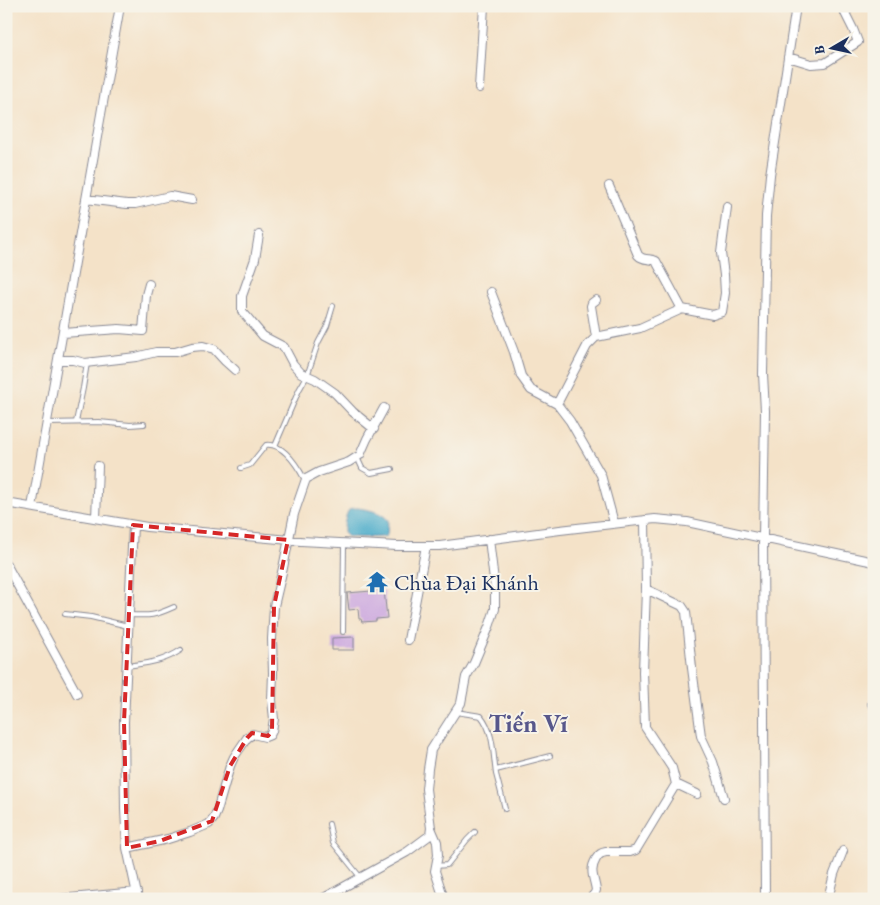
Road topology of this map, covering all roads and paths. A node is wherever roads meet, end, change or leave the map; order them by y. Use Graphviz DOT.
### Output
graph roads {
  1 [pos="120,6"];
  2 [pos="484,6"];
  3 [pos="796,6"];
  4 [pos="851,6"];
  5 [pos="788,57"];
  6 [pos="479,88"];
  7 [pos="609,186"];
  8 [pos="86,199"];
  9 [pos="192,200"];
  10 [pos="727,206"];
  11 [pos="259,235"];
  12 [pos="149,284"];
  13 [pos="491,292"];
  14 [pos="596,300"];
  15 [pos="333,306"];
  16 [pos="682,308"];
  17 [pos="62,333"];
  18 [pos="596,337"];
  19 [pos="58,360"];
  20 [pos="87,363"];
  21 [pos="235,370"];
  22 [pos="307,376"];
  23 [pos="557,404"];
  24 [pos="384,408"];
  25 [pos="76,422"];
  26 [pos="47,423"];
  27 [pos="144,424"];
  28 [pos="374,428"];
  29 [pos="275,446"];
  30 [pos="357,457"];
  31 [pos="98,466"];
  32 [pos="241,468"];
  33 [pos="392,469"];
  34 [pos="305,480"];
  35 [pos="6,503"];
  36 [pos="32,507"];
  37 [pos="96,518"];
  38 [pos="645,520"];
  39 [pos="614,524"];
  40 [pos="133,525"];
  41 [pos="763,538"];
  42 [pos="489,539"];
  43 [pos="288,540"];
  44 [pos="344,543"];
  45 [pos="426,546"];
  46 [pos="874,562"];
  47 [pos="6,564"];
  48 [pos="646,589"];
  49 [pos="174,607"];
  50 [pos="65,614"];
  51 [pos="129,615"];
  52 [pos="128,626"];
  53 [pos="343,632"];
  54 [pos="408,640"];
  55 [pos="181,650"];
  56 [pos="127,666"];
  57 [pos="77,694"];
  58 [pos="456,712"];
  59 [pos="550,756"];
  60 [pos="496,770"];
  61 [pos="676,784"];
  62 [pos="697,794"];
  63 [pos="724,798"];
  64 [pos="505,809"];
  65 [pos="329,824"];
  66 [pos="431,828"];
  67 [pos="475,832"];
  68 [pos="127,848"];
  69 [pos="843,851"];
  70 [pos="436,866"];
  71 [pos="361,878"];
  72 [pos="138,896"];
  73 [pos="444,898"];
  74 [pos="59,899"];
  75 [pos="322,899"];
  76 [pos="590,899"];
  77 [pos="765,899"];
  78 [pos="828,899"];
  1 -- 8 [label="street"];
  2 -- 6 [label="street"];
  3 -- 5 [label="street"];
  4 -- 5 [label="street"];
  5 -- 41 [label="street"];
  7 -- 16 [label="street"];
  8 -- 9 [label="street"];
  8 -- 17 [label="street"];
  10 -- 16 [label="street"];
  11 -- 22 [label="street"];
  12 -- 17 [label="street"];
  13 -- 23 [label="street"];
  14 -- 18 [label="street"];
  15 -- 22 [label="lane"];
  16 -- 18 [label="street"];
  17 -- 19 [label="street"];
  18 -- 23 [label="street"];
  19 -- 20 [label="street"];
  19 -- 26 [label="street"];
  20 -- 21 [label="street"];
  20 -- 25 [label="lane"];
  22 -- 28 [label="street"];
  22 -- 29 [label="lane"];
  23 -- 39 [label="street"];
  24 -- 28 [label="street"];
  25 -- 26 [label="lane"];
  25 -- 27 [label="lane"];
  26 -- 36 [label="street"];
  28 -- 30 [label="street"];
  29 -- 32 [label="lane"];
  29 -- 34 [label="lane"];
  30 -- 33 [label="lane"];
  30 -- 34 [label="street"];
  31 -- 37 [label="street"];
  34 -- 43 [label="street"];
  35 -- 36 [label="street"];
  36 -- 37 [label="street"];
  37 -- 40 [label="street"];
  38 -- 39 [label="street"];
  38 -- 41 [label="street"];
  38 -- 48 [label="street"];
  39 -- 42 [label="street"];
  40 -- 43 [label="street"];
  40 -- 51 [label="street"];
  41 -- 46 [label="street"];
  41 -- 77 [label="street"];
  42 -- 45 [label="street"];
  42 -- 58 [label="street"];
  43 -- 44 [label="street"];
  43 -- 68 [label="street"];
  44 -- 45 [label="street"];
  44 -- 53 [label="lane"];
  45 -- 54 [label="street"];
  47 -- 57 [label="street"];
  48 -- 61 [label="street"];
  48 -- 63 [label="street"];
  49 -- 51 [label="lane"];
  50 -- 52 [label="lane"];
  51 -- 52 [label="street"];
  52 -- 56 [label="street"];
  55 -- 56 [label="lane"];
  56 -- 68 [label="street"];
  58 -- 60 [label="lane"];
  58 -- 66 [label="street"];
  59 -- 60 [label="lane"];
  60 -- 64 [label="lane"];
  61 -- 62 [label="street"];
  61 -- 76 [label="street"];
  65 -- 71 [label="lane"];
  66 -- 70 [label="street"];
  66 -- 71 [label="street"];
  67 -- 70 [label="lane"];
  68 -- 72 [label="street"];
  69 -- 78 [label="street"];
  70 -- 73 [label="street"];
  71 -- 75 [label="street"];
  72 -- 74 [label="street"];
}
